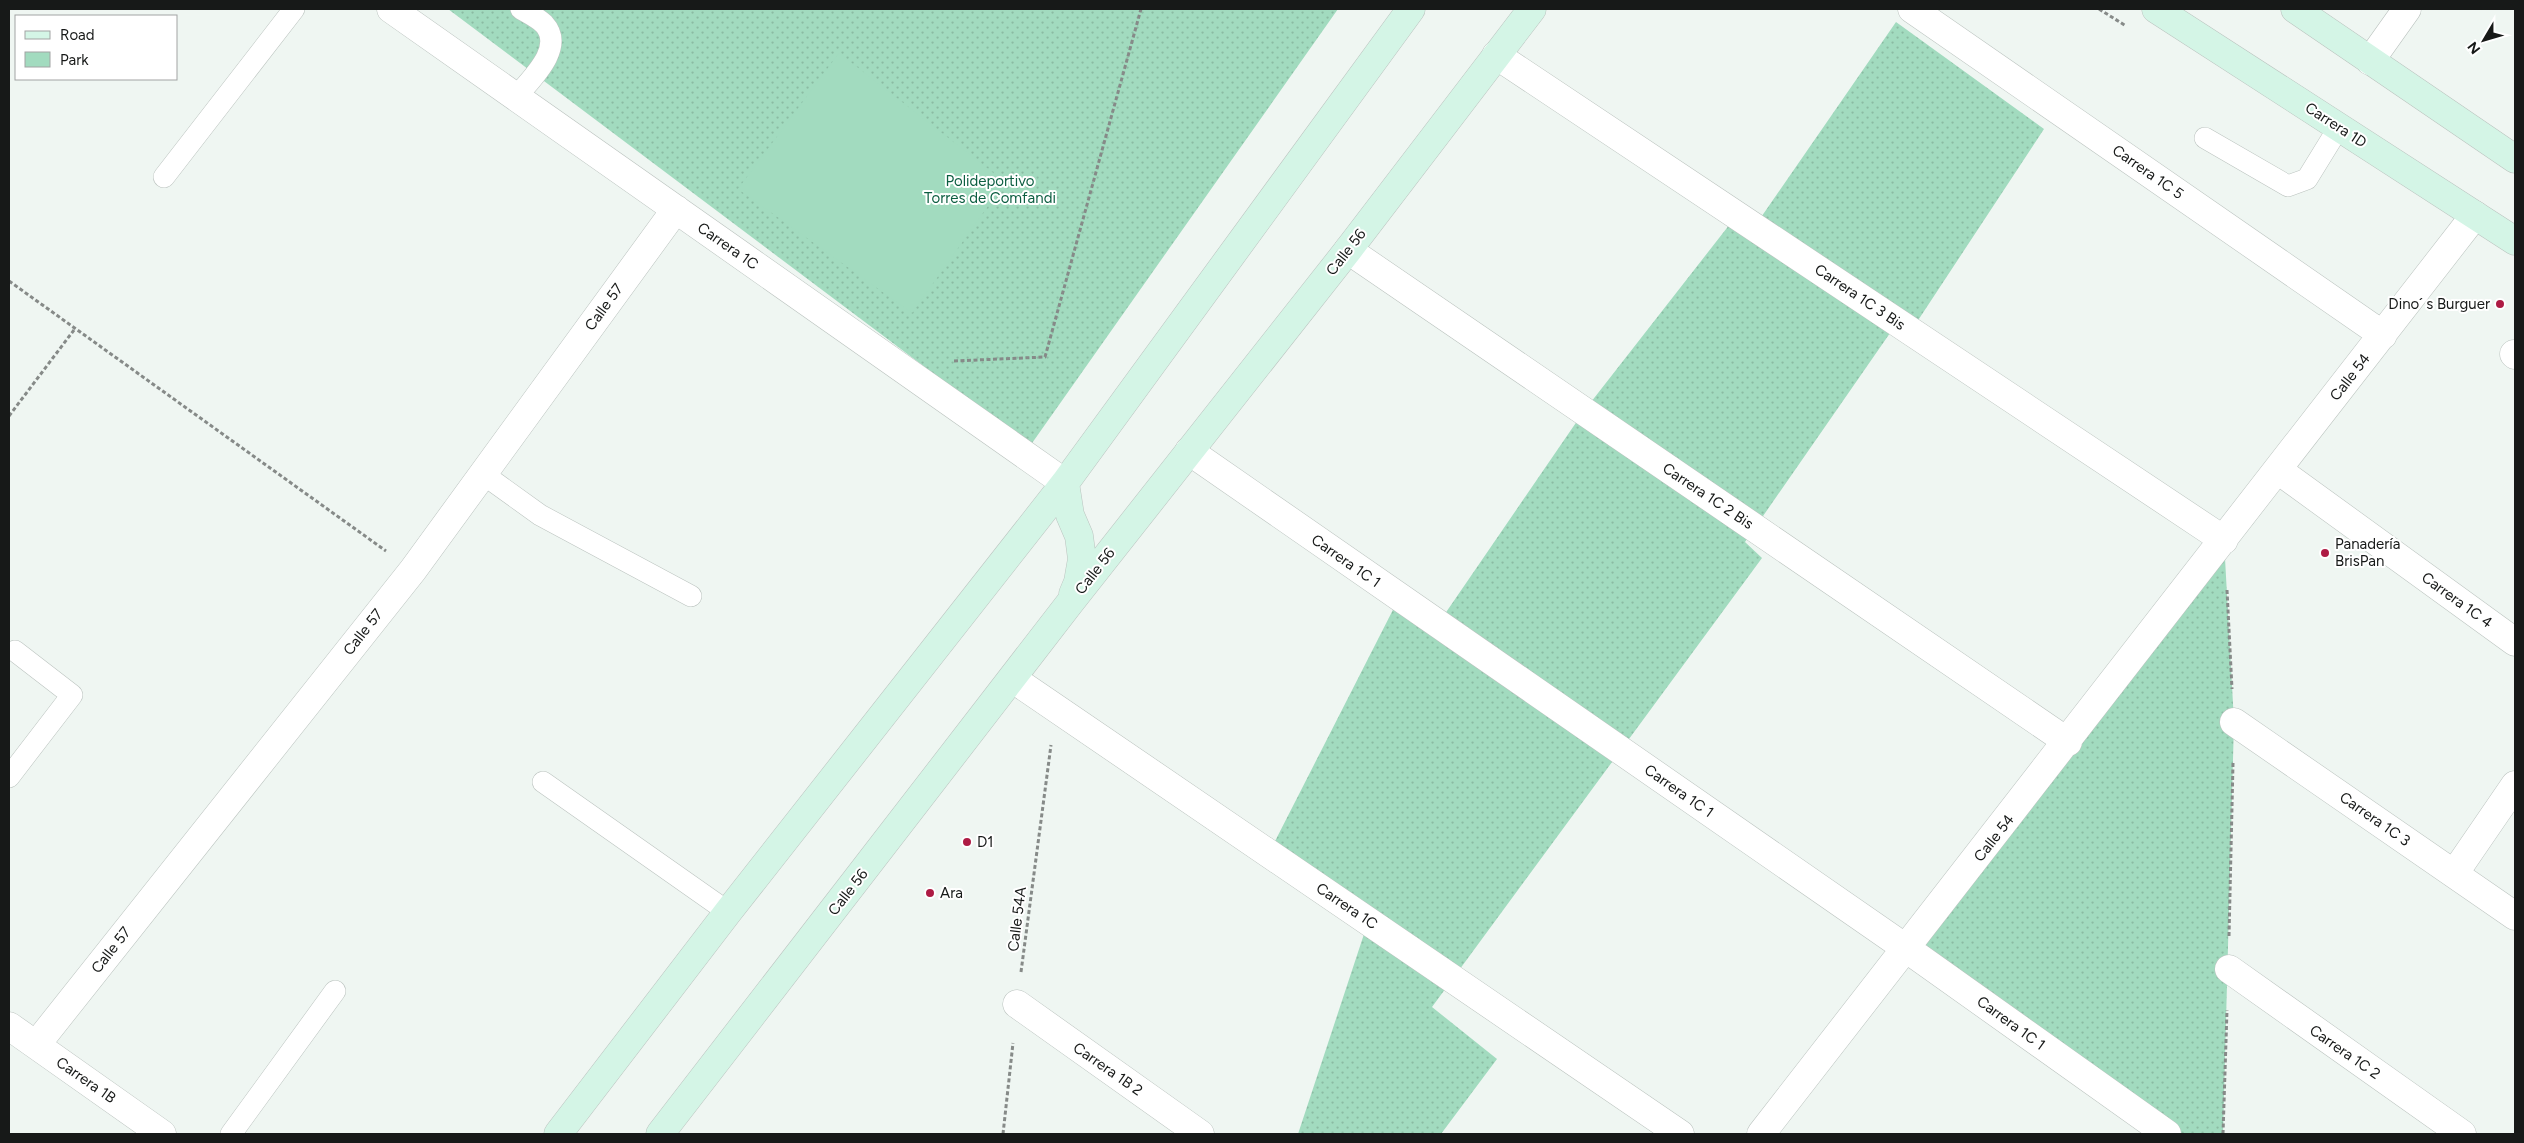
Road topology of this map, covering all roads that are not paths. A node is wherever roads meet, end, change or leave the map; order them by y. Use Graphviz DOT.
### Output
graph roads {
  1 [pos="294,9"];
  2 [pos="391,9"];
  3 [pos="521,9"];
  4 [pos="1412,9"];
  5 [pos="1532,9"];
  6 [pos="1912,9"];
  7 [pos="2156,9"];
  8 [pos="2295,9"];
  9 [pos="2407,9"];
  10 [pos="1496,54"];
  11 [pos="2370,61"];
  12 [pos="516,97"];
  13 [pos="2339,127"];
  14 [pos="2205,138"];
  15 [pos="2515,159"];
  16 [pos="164,177"];
  17 [pos="676,209"];
  18 [pos="2475,215"];
  19 [pos="2515,241"];
  20 [pos="1348,250"];
  21 [pos="2383,335"];
  22 [pos="1189,451"];
  23 [pos="2278,470"];
  24 [pos="483,474"];
  25 [pos="1065,483"];
  26 [pos="2224,540"];
  27 [pos="691,596"];
  28 [pos="1069,604"];
  29 [pos="2515,642"];
  30 [pos="15,652"];
  31 [pos="1013,679"];
  32 [pos="2234,722"];
  33 [pos="2068,742"];
  34 [pos="9,777"];
  35 [pos="542,782"];
  36 [pos="2515,785"];
  37 [pos="2454,874"];
  38 [pos="728,912"];
  39 [pos="2515,916"];
  40 [pos="1907,949"];
  41 [pos="2229,969"];
  42 [pos="335,992"];
  43 [pos="1017,1004"];
  44 [pos="9,1026"];
  45 [pos="36,1045"];
  46 [pos="162,1134"];
  47 [pos="231,1134"];
  48 [pos="558,1134"];
  49 [pos="660,1134"];
  50 [pos="1200,1134"];
  51 [pos="1680,1134"];
  52 [pos="1762,1134"];
  53 [pos="2167,1134"];
  54 [pos="2462,1134"];
  1 -- 16 [label="lane"];
  2 -- 12 [label="street, Carrera 1C"];
  3 -- 12 [label="lane"];
  4 -- 25 [label="street"];
  5 -- 10 [label="street, Calle 56"];
  6 -- 21 [label="street, Carrera 1C 5"];
  7 -- 13 [label="street, Carrera 1D"];
  8 -- 11 [label="street"];
  9 -- 11 [label="street"];
  10 -- 20 [label="street, Calle 56"];
  10 -- 26 [label="street, Carrera 1C 3 Bis"];
  11 -- 15 [label="street"];
  12 -- 17 [label="street, Carrera 1C"];
  13 -- 14 [label="lane"];
  13 -- 18 [label="street, Carrera 1D"];
  17 -- 24 [label="street, Calle 57"];
  17 -- 25 [label="street, Carrera 1C"];
  18 -- 19 [label="street, Carrera 1D"];
  18 -- 21 [label="street, Calle 54"];
  20 -- 22 [label="street, Calle 56"];
  20 -- 33 [label="street, Carrera 1C 2 Bis"];
  21 -- 23 [label="street, Calle 54"];
  22 -- 28 [label="street, Calle 56"];
  22 -- 40 [label="street, Carrera 1C 1"];
  23 -- 26 [label="street, Calle 54"];
  23 -- 29 [label="street, Carrera 1C 4"];
  24 -- 27 [label="lane"];
  24 -- 45 [label="street, Calle 57"];
  25 -- 28 [label="street"];
  25 -- 38 [label="street"];
  26 -- 33 [label="street, Calle 54"];
  28 -- 31 [label="street, Calle 56"];
  30 -- 34 [label="lane"];
  31 -- 49 [label="street, Calle 56"];
  31 -- 51 [label="street, Carrera 1C"];
  32 -- 37 [label="street, Carrera 1C 3"];
  33 -- 40 [label="street, Calle 54"];
  35 -- 38 [label="lane"];
  36 -- 37 [label="street"];
  37 -- 39 [label="street, Carrera 1C 3"];
  38 -- 48 [label="street"];
  40 -- 52 [label="street, Calle 54"];
  40 -- 53 [label="street, Carrera 1C 1"];
  41 -- 54 [label="street, Carrera 1C 2"];
  42 -- 47 [label="lane"];
  43 -- 50 [label="street, Carrera 1B 2"];
  44 -- 45 [label="street, Carrera 1B"];
  45 -- 46 [label="street, Carrera 1B"];
}
